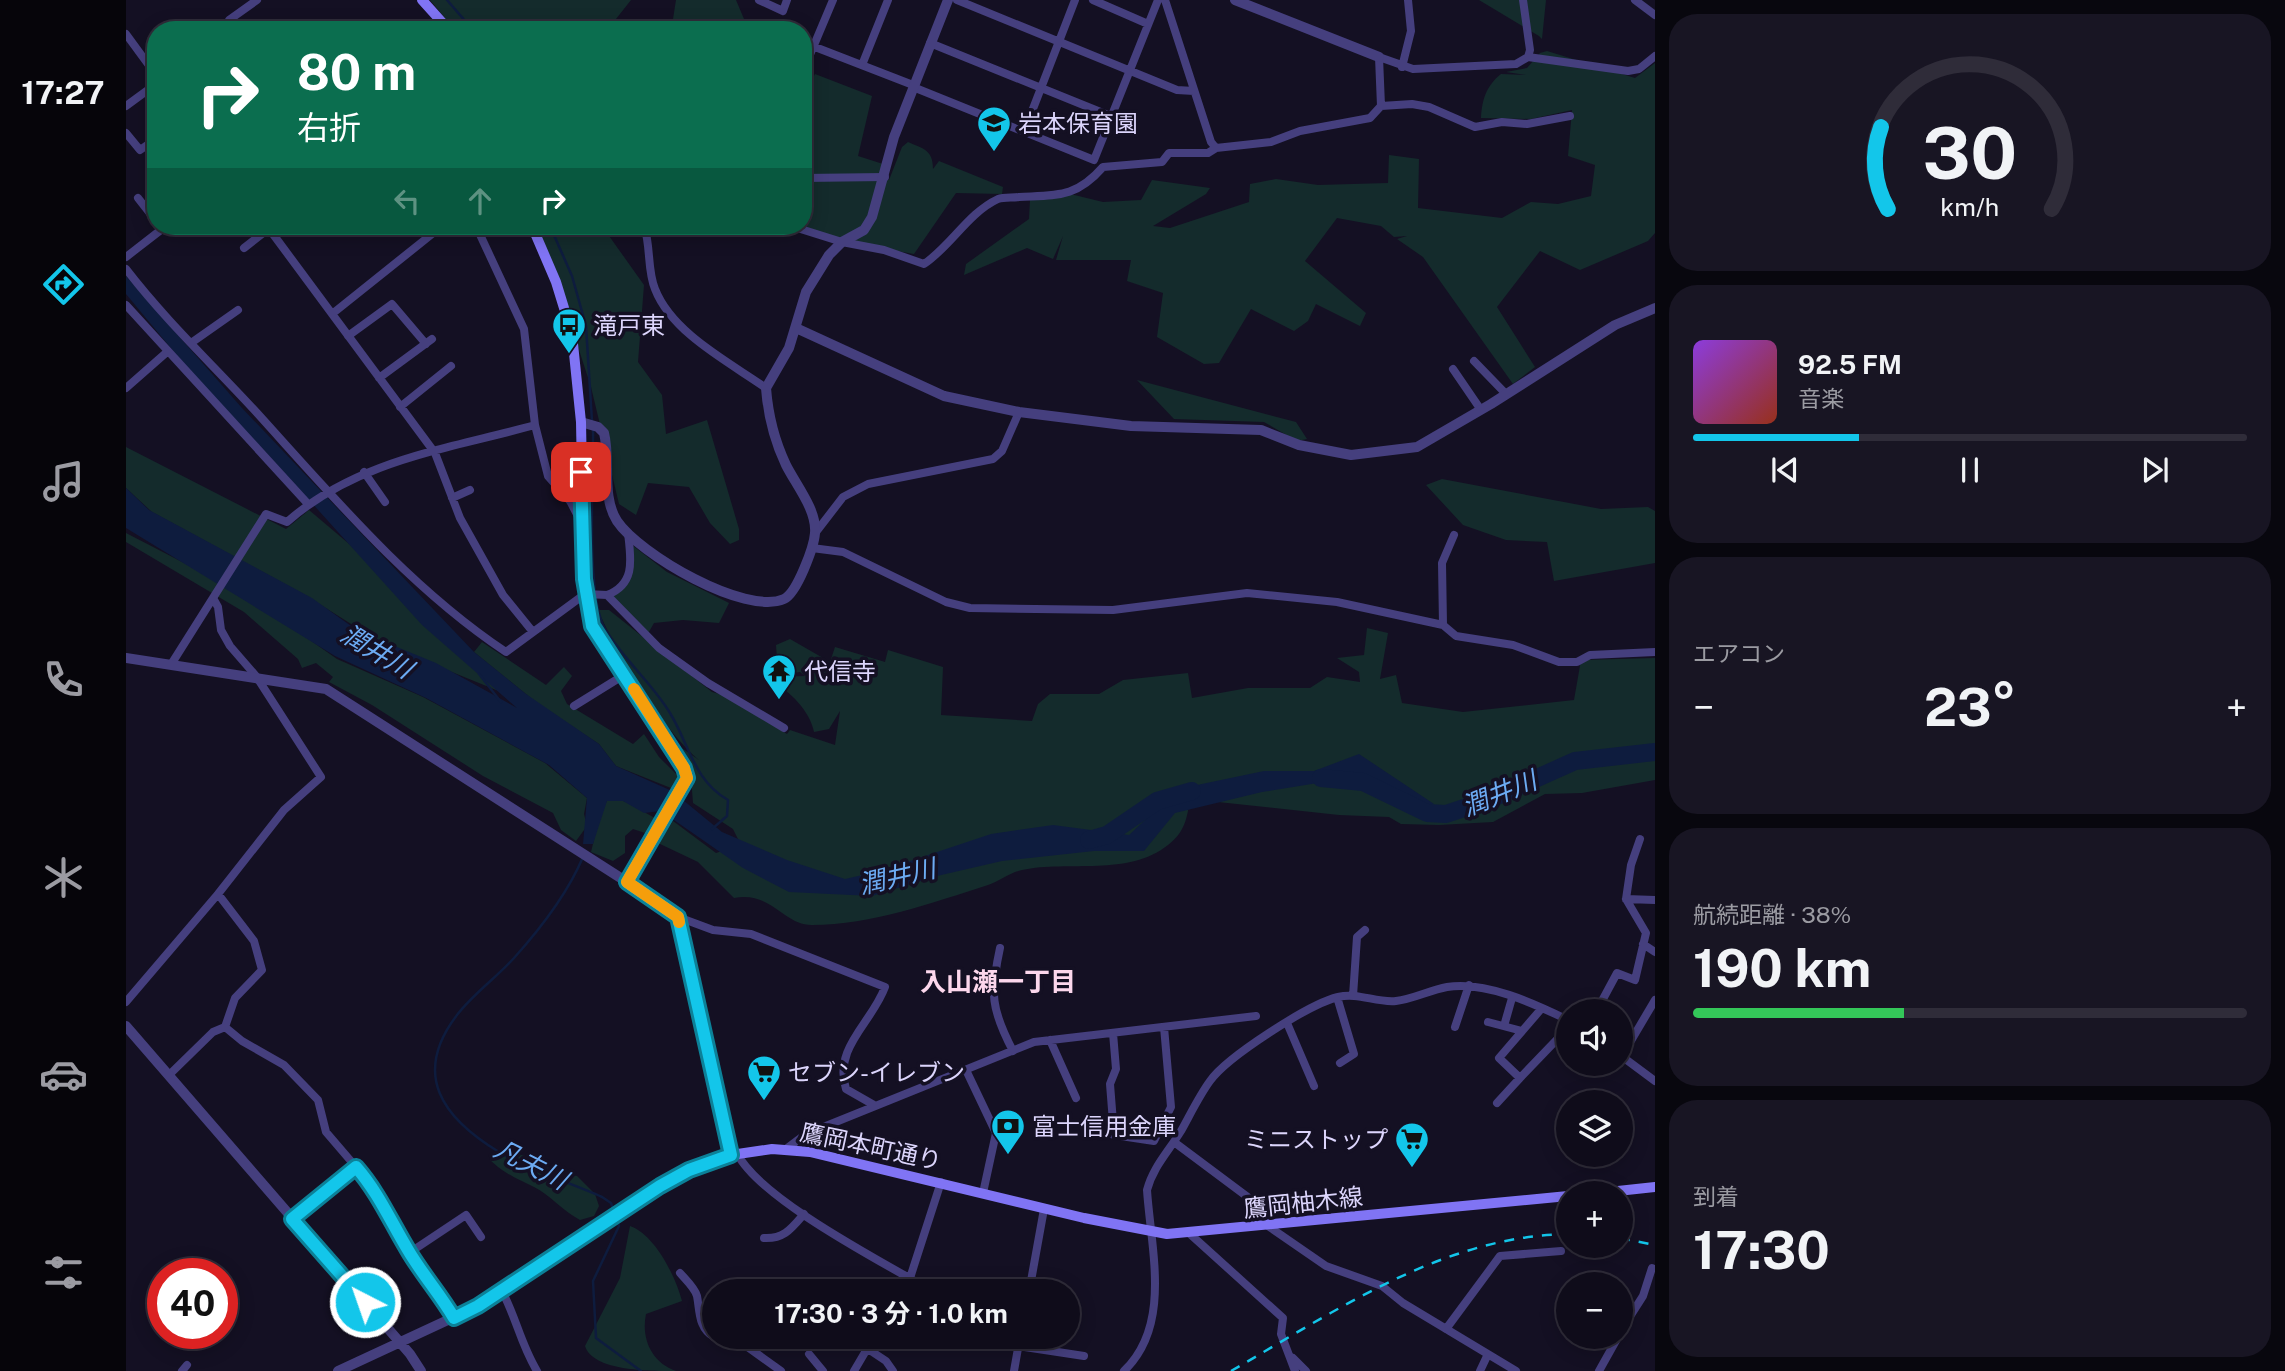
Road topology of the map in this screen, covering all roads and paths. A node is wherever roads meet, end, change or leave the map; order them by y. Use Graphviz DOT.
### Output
graph roads {
  1 [pos="257,0"];
  2 [pos="422,0"];
  3 [pos="759,0"];
  4 [pos="787,0"];
  5 [pos="833,0"];
  6 [pos="888,0"];
  7 [pos="948,0"];
  8 [pos="957,0"];
  9 [pos="1076,0"];
  10 [pos="1093,0"];
  11 [pos="1158,0"];
  12 [pos="1165,0"];
  13 [pos="1235,0"];
  14 [pos="1408,0"];
  15 [pos="1523,0"];
  16 [pos="1635,0"];
  17 [pos="1655,15"];
  18 [pos="229,21"];
  19 [pos="436,21"];
  20 [pos="1148,24"];
  21 [pos="126,34"];
  22 [pos="1060,42"];
  23 [pos="930,43"];
  24 [pos="129,44"];
  25 [pos="815,47"];
  26 [pos="812,52"];
  27 [pos="1655,56"];
  28 [pos="1379,57"];
  29 [pos="1528,57"];
  30 [pos="147,65"];
  31 [pos="862,65"];
  32 [pos="1402,67"];
  33 [pos="1131,70"];
  34 [pos="913,86"];
  35 [pos="1042,87"];
  36 [pos="147,91"];
  37 [pos="1194,91"];
  38 [pos="126,106"];
  39 [pos="1381,106"];
  40 [pos="1570,116"];
  41 [pos="1113,117"];
  42 [pos="1024,132"];
  43 [pos="126,133"];
  44 [pos="147,145"];
  45 [pos="1216,148"];
  46 [pos="886,177"];
  47 [pos="812,178"];
  48 [pos="138,198"];
  49 [pos="147,210"];
  50 [pos="812,233"];
  51 [pos="152,235"];
  52 [pos="260,235"];
  53 [pos="276,235"];
  54 [pos="431,235"];
  55 [pos="480,235"];
  56 [pos="535,235"];
  57 [pos="645,235"];
  58 [pos="842,243"];
  59 [pos="244,248"];
  60 [pos="126,257"];
  61 [pos="126,269"];
  62 [pos="126,305"];
  63 [pos="1655,308"];
  64 [pos="238,310"];
  65 [pos="332,314"];
  66 [pos="796,328"];
  67 [pos="348,337"];
  68 [pos="191,343"];
  69 [pos="167,352"];
  70 [pos="1474,360"];
  71 [pos="451,366"];
  72 [pos="1453,369"];
  73 [pos="379,378"];
  74 [pos="126,388"];
  75 [pos="766,388"];
  76 [pos="1506,394"];
  77 [pos="400,407"];
  78 [pos="1481,410"];
  79 [pos="1018,412"];
  80 [pos="581,422"];
  81 [pos="535,425"];
  82 [pos="435,453"];
  83 [pos="364,472"];
  84 [pos="470,490"];
  85 [pos="327,491"];
  86 [pos="452,498"];
  87 [pos="385,502"];
  88 [pos="308,504"];
  89 [pos="581,522"];
  90 [pos="816,532"];
  91 [pos="628,533"];
  92 [pos="1454,535"];
  93 [pos="812,548"];
  94 [pos="585,594"];
  95 [pos="607,595"];
  96 [pos="213,598"];
  97 [pos="1443,625"];
  98 [pos="533,632"];
  99 [pos="1655,652"];
  100 [pos="126,657"];
  101 [pos="172,663"];
  102 [pos="624,675"];
  103 [pos="256,676"];
  104 [pos="574,706"];
  105 [pos="785,728"];
  106 [pos="1640,839"];
  107 [pos="627,882"];
  108 [pos="218,894"];
  109 [pos="1626,899"];
  110 [pos="1655,900"];
  111 [pos="678,917"];
  112 [pos="1365,930"];
  113 [pos="1643,944"];
  114 [pos="1000,948"];
  115 [pos="1655,952"];
  116 [pos="1469,985"];
  117 [pos="1353,996"];
  118 [pos="1337,997"];
  119 [pos="1512,998"];
  120 [pos="1602,999"];
  121 [pos="1655,1000"];
  122 [pos="126,1002"];
  123 [pos="1542,1007"];
  124 [pos="1556,1014"];
  125 [pos="1256,1016"];
  126 [pos="1488,1022"];
  127 [pos="1287,1023"];
  128 [pos="126,1026"];
  129 [pos="1504,1026"];
  130 [pos="225,1027"];
  131 [pos="1164,1027"];
  132 [pos="1455,1027"];
  133 [pos="1522,1031"];
  134 [pos="1112,1033"];
  135 [pos="1633,1036"];
  136 [pos="1051,1040"];
  137 [pos="1556,1040"];
  138 [pos="1013,1051"];
  139 [pos="1340,1063"];
  140 [pos="1633,1065"];
  141 [pos="966,1070"];
  142 [pos="169,1075"];
  143 [pos="1520,1078"];
  144 [pos="1655,1081"];
  145 [pos="1314,1086"];
  146 [pos="1076,1098"];
  147 [pos="1497,1103"];
  148 [pos="874,1105"];
  149 [pos="1092,1129"];
  150 [pos="1114,1135"];
  151 [pos="1174,1142"];
  152 [pos="786,1149"];
  153 [pos="734,1154"];
  154 [pos="356,1167"];
  155 [pos="941,1182"];
  156 [pos="1655,1187"];
  157 [pos="1633,1189"];
  158 [pos="983,1193"];
  159 [pos="1556,1197"];
  160 [pos="1044,1209"];
  161 [pos="804,1214"];
  162 [pos="292,1219"];
  163 [pos="1268,1226"];
  164 [pos="1150,1231"];
  165 [pos="1190,1234"];
  166 [pos="481,1237"];
  167 [pos="764,1238"];
  168 [pos="1556,1251"];
  169 [pos="410,1253"];
  170 [pos="1652,1268"];
  171 [pos="680,1273"];
  172 [pos="910,1278"];
  173 [pos="1031,1279"];
  174 [pos="502,1291"];
  175 [pos="1633,1312"];
  176 [pos="454,1318"];
  177 [pos="702,1322"];
  178 [pos="1446,1329"];
  179 [pos="401,1343"];
  180 [pos="750,1349"];
  181 [pos="868,1349"];
  182 [pos="1017,1349"];
  183 [pos="1055,1349"];
  184 [pos="1611,1349"];
  185 [pos="809,1354"];
  186 [pos="1488,1354"];
  187 [pos="1084,1356"];
  188 [pos="1291,1356"];
  189 [pos="1128,1370"];
  190 [pos="338,1371"];
  191 [pos="421,1371"];
  192 [pos="537,1371"];
  193 [pos="781,1371"];
  194 [pos="822,1371"];
  195 [pos="854,1371"];
  196 [pos="893,1371"];
  197 [pos="1014,1371"];
  198 [pos="1295,1371"];
  199 [pos="1306,1371"];
  200 [pos="1480,1371"];
  201 [pos="1516,1371"];
  202 [pos="1598,1371"];
  1 -- 18 [label="street"];
  2 -- 19 [label="main road"];
  3 -- 4 [label="street"];
  5 -- 25 [label="street"];
  6 -- 31 [label="street"];
  7 -- 23 [label="street"];
  8 -- 22 [label="street"];
  9 -- 22 [label="street"];
  10 -- 20 [label="street"];
  11 -- 20 [label="street"];
  12 -- 37 [label="street"];
  13 -- 28 [label="street"];
  14 -- 32 [label="street"];
  15 -- 29 [label="street"];
  16 -- 17 [label="street"];
  20 -- 33 [label="street"];
  21 -- 24 [label="street"];
  22 -- 33 [label="street"];
  22 -- 35 [label="street"];
  23 -- 34 [label="street"];
  23 -- 35 [label="street"];
  24 -- 30 [label="street"];
  25 -- 26 [label="street"];
  25 -- 31 [label="street"];
  27 -- 29 [label="street"];
  28 -- 32 [label="street"];
  28 -- 39 [label="street"];
  29 -- 32 [label="street"];
  31 -- 34 [label="street"];
  33 -- 37 [label="street"];
  33 -- 41 [label="street"];
  34 -- 42 [label="street"];
  34 -- 46 [label="street"];
  35 -- 41 [label="street"];
  35 -- 42 [label="street"];
  36 -- 38 [label="street"];
  37 -- 45 [label="street"];
  39 -- 40 [label="street"];
  39 -- 45 [label="street"];
  41 -- 42 [label="street"];
  43 -- 44 [label="street"];
  45 -- 58 [label="street"];
  46 -- 47 [label="street"];
  46 -- 58 [label="street"];
  48 -- 49 [label="street"];
  50 -- 58 [label="street"];
  51 -- 60 [label="street"];
  52 -- 59 [label="street"];
  53 -- 65 [label="street"];
  54 -- 65 [label="street"];
  55 -- 81 [label="street"];
  56 -- 80 [label="main road"];
  57 -- 75 [label="street"];
  58 -- 66 [label="street"];
  61 -- 68 [label="street"];
  62 -- 69 [label="street"];
  63 -- 76 [label="street"];
  64 -- 68 [label="street"];
  65 -- 67 [label="street"];
  66 -- 75 [label="street"];
  66 -- 79 [label="street"];
  67 -- 73 [label="street"];
  67 -- 73 [label="street"];
  68 -- 85 [label="street"];
  69 -- 74 [label="street"];
  69 -- 88 [label="street"];
  70 -- 76 [label="street"];
  71 -- 77 [label="street"];
  72 -- 78 [label="street"];
  73 -- 77 [label="street"];
  75 -- 90 [label="street"];
  76 -- 78 [label="street"];
  77 -- 82 [label="street"];
  78 -- 79 [label="street"];
  79 -- 90 [label="street"];
  80 -- 89 [label="main road"];
  80 -- 91 [label="street"];
  81 -- 82 [label="street"];
  81 -- 89 [label="street"];
  82 -- 83 [label="street"];
  82 -- 86 [label="street"];
  83 -- 85 [label="street"];
  83 -- 87 [label="street"];
  84 -- 86 [label="street"];
  85 -- 88 [label="street"];
  85 -- 98 [label="street"];
  86 -- 98 [label="street"];
  88 -- 96 [label="street"];
  89 -- 94 [label="main road"];
  90 -- 93 [label="street"];
  91 -- 93 [label="street"];
  91 -- 95 [label="street"];
  92 -- 97 [label="street"];
  93 -- 97 [label="street"];
  94 -- 95 [label="street"];
  94 -- 98 [label="street"];
  94 -- 102 [label="main road"];
  95 -- 105 [label="street"];
  96 -- 101 [label="street"];
  96 -- 103 [label="street"];
  97 -- 99 [label="street"];
  100 -- 101 [label="street"];
  101 -- 103 [label="street"];
  102 -- 104 [label="street"];
  102 -- 107 [label="main road"];
  103 -- 107 [label="street"];
  103 -- 108 [label="street"];
  106 -- 109 [label="street"];
  107 -- 111 [label="main road"];
  108 -- 122 [label="street"];
  108 -- 130 [label="street"];
  109 -- 110 [label="street"];
  109 -- 113 [label="street"];
  111 -- 148 [label="street"];
  111 -- 153 [label="main road"];
  112 -- 117 [label="street"];
  113 -- 115 [label="street"];
  113 -- 120 [label="street"];
  114 -- 138 [label="street"];
  116 -- 117 [label="street"];
  116 -- 119 [label="street"];
  116 -- 132 [label="street"];
  117 -- 118 [label="street"];
  118 -- 127 [label="street"];
  118 -- 139 [label="street"];
  119 -- 123 [label="street"];
  119 -- 129 [label="street"];
  121 -- 135 [label="street"];
  123 -- 124 [label="street"];
  123 -- 133 [label="street"];
  125 -- 131 [label="street"];
  126 -- 129 [label="street"];
  127 -- 145 [label="street"];
  127 -- 151 [label="street"];
  128 -- 142 [label="street"];
  129 -- 133 [label="street"];
  130 -- 142 [label="street"];
  130 -- 154 [label="street"];
  131 -- 134 [label="street"];
  131 -- 150 [label="street"];
  133 -- 143 [label="street"];
  134 -- 136 [label="street"];
  134 -- 150 [label="street"];
  136 -- 138 [label="street"];
  136 -- 146 [label="street"];
  137 -- 143 [label="street"];
  138 -- 141 [label="street"];
  140 -- 144 [label="street"];
  141 -- 148 [label="street"];
  141 -- 158 [label="street"];
  142 -- 162 [label="street"];
  143 -- 147 [label="street"];
  148 -- 152 [label="street"];
  149 -- 150 [label="street"];
  151 -- 163 [label="street"];
  151 -- 164 [label="street"];
  152 -- 153 [label="main road, 鷹岡本町通り"];
  152 -- 155 [label="main road, 鷹岡本町通り"];
  153 -- 161 [label="street"];
  153 -- 174 [label="street, 鷹岡本町通り"];
  154 -- 162 [label="street"];
  154 -- 169 [label="street"];
  155 -- 158 [label="main road, 鷹岡本町通り"];
  155 -- 172 [label="street"];
  156 -- 157 [label="main road"];
  158 -- 160 [label="main road, 鷹岡本町通り"];
  159 -- 163 [label="main road, 鷹岡柚木線"];
  160 -- 164 [label="main road, 鷹岡柚木線"];
  160 -- 173 [label="street"];
  161 -- 167 [label="street"];
  161 -- 172 [label="street"];
  162 -- 179 [label="street"];
  163 -- 165 [label="main road, 鷹岡柚木線"];
  163 -- 178 [label="street"];
  164 -- 165 [label="main road, 鷹岡柚木線"];
  164 -- 189 [label="street"];
  165 -- 188 [label="street"];
  166 -- 169 [label="street"];
  168 -- 178 [label="street"];
  169 -- 176 [label="street"];
  170 -- 175 [label="street"];
  171 -- 177 [label="street"];
  174 -- 176 [label="street, 鷹岡本町通り"];
  174 -- 192 [label="street"];
  176 -- 179 [label="street, 鷹岡本町通り"];
  178 -- 186 [label="street"];
  179 -- 190 [label="street, 鷹岡本町通り"];
  179 -- 191 [label="street"];
  180 -- 193 [label="street"];
  181 -- 195 [label="street"];
  181 -- 196 [label="street"];
  182 -- 197 [label="street"];
  183 -- 187 [label="street"];
  184 -- 202 [label="street"];
  185 -- 194 [label="street"];
  186 -- 200 [label="street"];
  186 -- 201 [label="street"];
  188 -- 198 [label="street"];
  188 -- 199 [label="street"];
}
